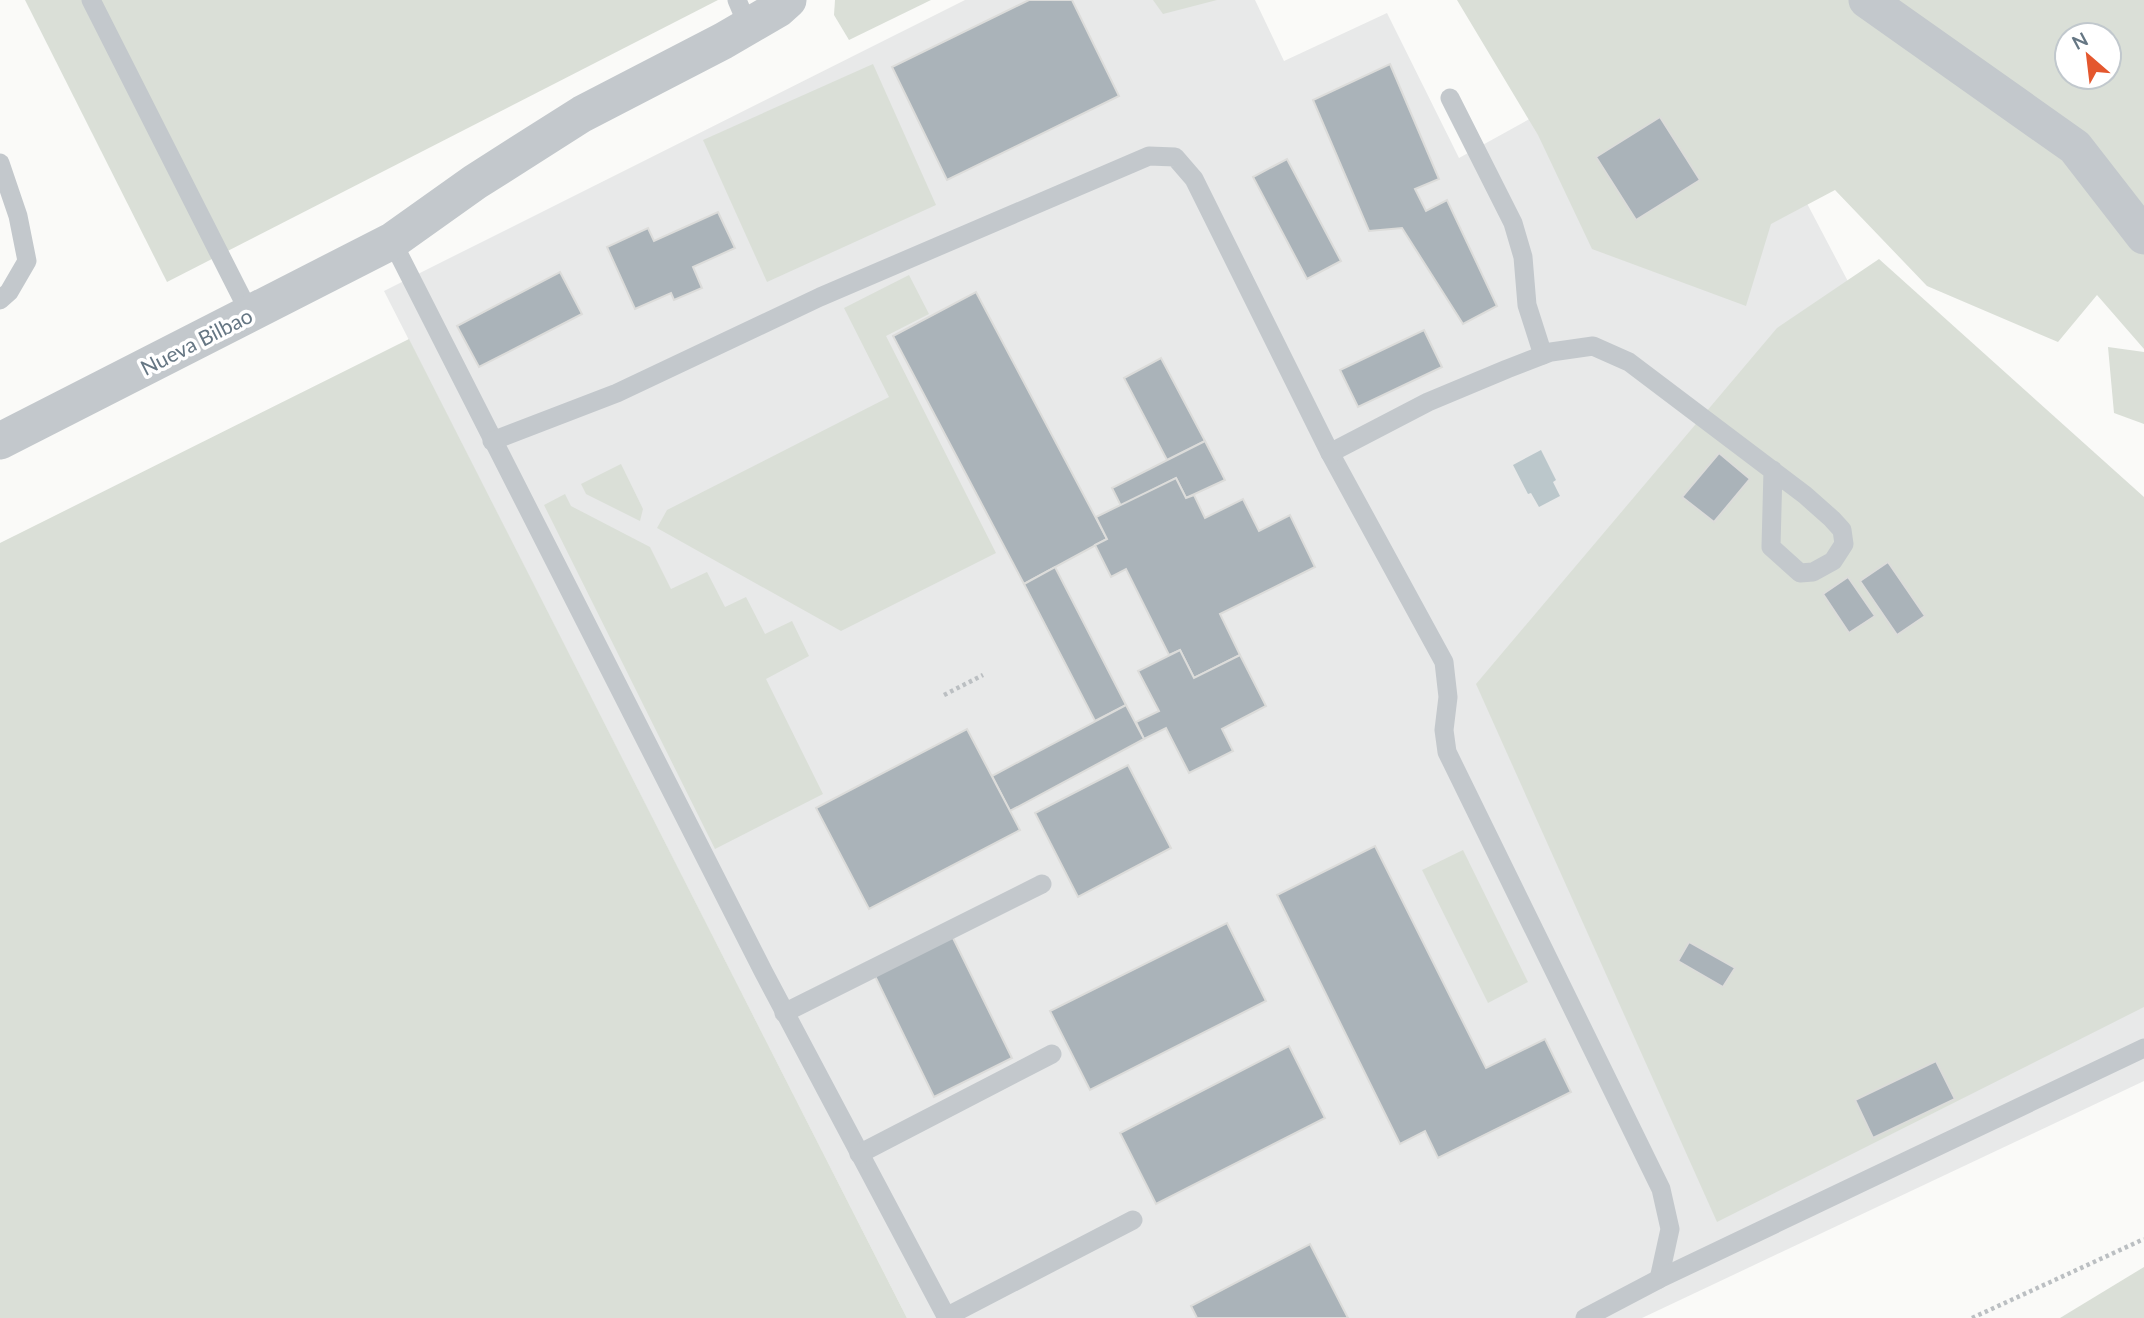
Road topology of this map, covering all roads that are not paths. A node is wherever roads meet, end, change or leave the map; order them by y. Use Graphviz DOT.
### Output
graph roads {
  1 [pos="91,0"];
  2 [pos="788,0"];
  3 [pos="1867,0"];
  4 [pos="743,13"];
  5 [pos="1450,98"];
  6 [pos="0,163"];
  7 [pos="2144,236"];
  8 [pos="391,242"];
  9 [pos="0,300"];
  10 [pos="250,314"];
  11 [pos="1543,355"];
  12 [pos="0,441"];
  13 [pos="492,441"];
  14 [pos="1330,453"];
  15 [pos="1773,470"];
  16 [pos="1042,884"];
  17 [pos="784,1013"];
  18 [pos="2144,1048"];
  19 [pos="1052,1054"];
  20 [pos="859,1154"];
  21 [pos="1133,1220"];
  22 [pos="1659,1279"];
  23 [pos="946,1317"];
  24 [pos="1585,1318"];
  1 -- 10 [label="lane"];
  2 -- 4 [label="street, Nueva Bilbao"];
  3 -- 7 [label="street"];
  4 -- 8 [label="street, Nueva Bilbao"];
  5 -- 11 [label="lane"];
  6 -- 9 [label="lane"];
  8 -- 10 [label="street, Nueva Bilbao"];
  8 -- 13 [label="lane"];
  10 -- 12 [label="street, Nueva Bilbao"];
  11 -- 14 [label="lane"];
  11 -- 15 [label="lane"];
  13 -- 14 [label="lane"];
  13 -- 17 [label="lane"];
  14 -- 22 [label="lane"];
  15 -- 15 [label="lane"];
  16 -- 17 [label="lane"];
  17 -- 20 [label="lane"];
  18 -- 22 [label="lane"];
  19 -- 20 [label="lane"];
  20 -- 23 [label="lane"];
  21 -- 23 [label="lane"];
  22 -- 24 [label="lane"];
}
